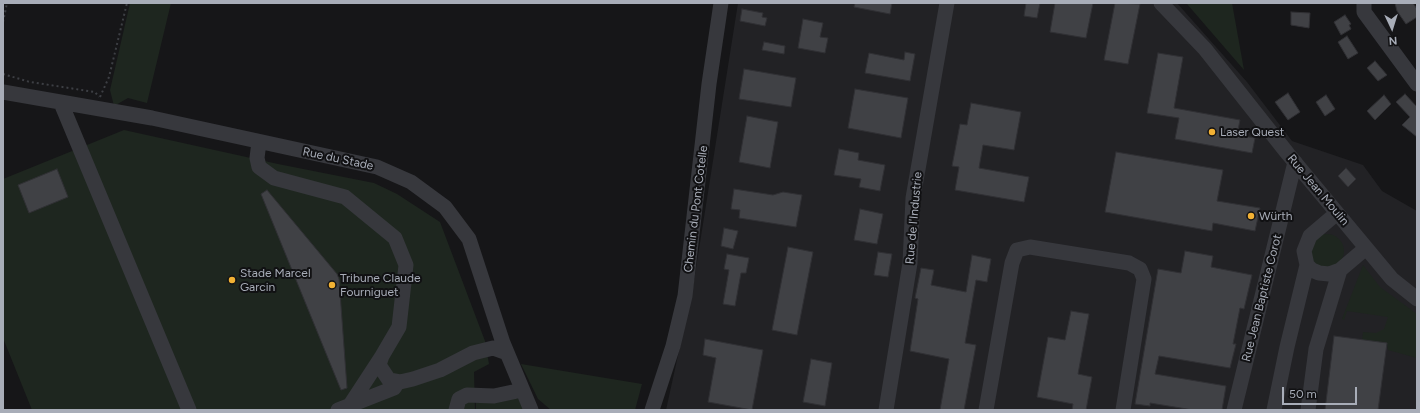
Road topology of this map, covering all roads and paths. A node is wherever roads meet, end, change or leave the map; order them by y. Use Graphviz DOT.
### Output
graph roads {
  1 [pos="8,3"];
  2 [pos="126,3"];
  3 [pos="721,3"];
  4 [pos="947,3"];
  5 [pos="1161,3"];
  6 [pos="1362,6"];
  7 [pos="3,22"];
  8 [pos="3,74"];
  9 [pos="1417,84"];
  10 [pos="3,92"];
  11 [pos="61,103"];
  12 [pos="259,142"];
  13 [pos="1295,162"];
  14 [pos="1337,213"];
  15 [pos="1366,248"];
  16 [pos="1307,264"];
  17 [pos="1340,270"];
  18 [pos="1417,299"];
  19 [pos="507,353"];
  20 [pos="382,356"];
  21 [pos="398,382"];
  22 [pos="522,390"];
  23 [pos="346,408"];
  24 [pos="189,410"];
  25 [pos="456,410"];
  26 [pos="531,410"];
  27 [pos="652,410"];
  28 [pos="886,410"];
  29 [pos="986,410"];
  30 [pos="1123,410"];
  31 [pos="1234,410"];
  32 [pos="1274,410"];
  33 [pos="1308,410"];
  1 -- 7 [label="path"];
  2 -- 8 [label="path"];
  3 -- 27 [label="street, Chemin du Pont Cotelle"];
  4 -- 28 [label="street, Rue de l'Industrie"];
  5 -- 13 [label="street, Rue Jean Moulin"];
  6 -- 9 [label="street"];
  10 -- 11 [label="street, Rue du Stade"];
  11 -- 12 [label="street, Rue du Stade"];
  11 -- 24 [label="street"];
  12 -- 19 [label="street, Rue du Stade"];
  12 -- 20 [label="street"];
  13 -- 14 [label="street, Rue Jean Moulin"];
  13 -- 31 [label="street, Rue Jean Baptiste Corot"];
  14 -- 15 [label="street, Rue Jean Moulin"];
  14 -- 16 [label="street"];
  15 -- 17 [label="street"];
  15 -- 18 [label="street, Rue Jean Moulin"];
  16 -- 17 [label="street"];
  16 -- 32 [label="street"];
  17 -- 33 [label="street"];
  19 -- 21 [label="street"];
  19 -- 22 [label="street, Rue du Stade"];
  20 -- 21 [label="street"];
  20 -- 23 [label="street"];
  21 -- 23 [label="street"];
  22 -- 25 [label="street"];
  22 -- 26 [label="street, Rue du Stade"];
  29 -- 30 [label="street"];
}
